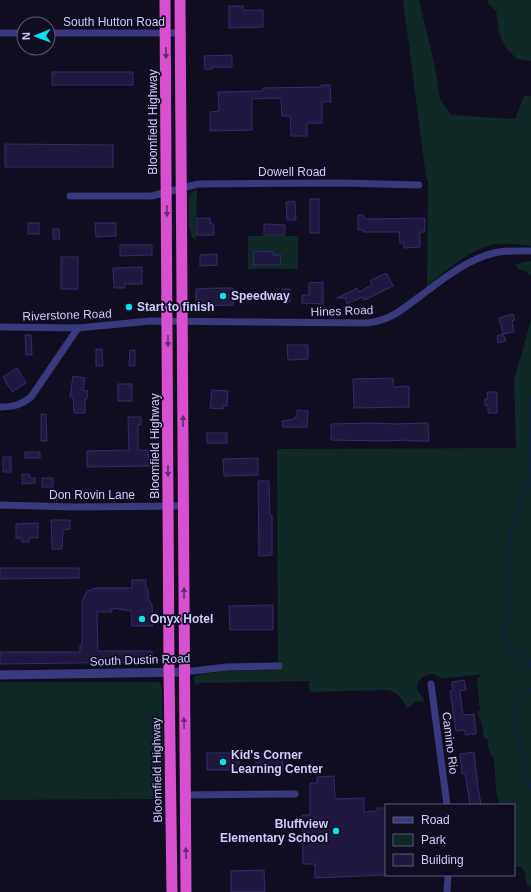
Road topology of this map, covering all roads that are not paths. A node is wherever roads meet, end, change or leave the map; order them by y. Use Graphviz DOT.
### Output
graph roads {
  1 [pos="166,0"];
  2 [pos="180,0"];
  3 [pos="0,33"];
  4 [pos="16,33"];
  5 [pos="56,33"];
  6 [pos="166,33"];
  7 [pos="180,33"];
  8 [pos="419,185"];
  9 [pos="181,188"];
  10 [pos="167,193"];
  11 [pos="70,196"];
  12 [pos="531,250"];
  13 [pos="168,322"];
  14 [pos="182,323"];
  15 [pos="0,327"];
  16 [pos="78,328"];
  17 [pos="0,407"];
  18 [pos="0,506"];
  19 [pos="168,506"];
  20 [pos="183,506"];
  21 [pos="280,666"];
  22 [pos="169,672"];
  23 [pos="184,672"];
  24 [pos="0,675"];
  25 [pos="431,684"];
  26 [pos="295,794"];
  27 [pos="185,795"];
  28 [pos="447,804"];
  29 [pos="448,876"];
  30 [pos="172,892"];
  31 [pos="186,892"];
  32 [pos="447,892"];
  1 -- 6 [label="highway, Bloomfield Highway"];
  2 -- 7 [label="highway"];
  3 -- 4 [label="street"];
  5 -- 6 [label="street, South Hutton Road"];
  6 -- 7 [label="street, South Hutton Road"];
  6 -- 10 [label="highway, Bloomfield Highway, one-way"];
  7 -- 9 [label="highway"];
  8 -- 9 [label="street, Dowell Road"];
  9 -- 10 [label="street, Dowell Road"];
  9 -- 14 [label="highway"];
  10 -- 11 [label="street"];
  10 -- 13 [label="highway, Bloomfield Highway, one-way"];
  12 -- 14 [label="street, Hines Road"];
  13 -- 14 [label="street, Riverstone Road"];
  13 -- 16 [label="street, Riverstone Road"];
  13 -- 19 [label="highway, Bloomfield Highway, one-way"];
  20 -- 14 [label="highway, one-way"];
  15 -- 16 [label="street, Riverstone Road"];
  16 -- 17 [label="street"];
  18 -- 19 [label="street, Don Rovin Lane"];
  19 -- 20 [label="street, Don Rovin Lane"];
  19 -- 22 [label="highway, Bloomfield Highway"];
  23 -- 20 [label="highway, one-way"];
  21 -- 23 [label="street, South Dustin Road"];
  22 -- 23 [label="street, South Dustin Road"];
  22 -- 24 [label="street, South Dustin Road"];
  22 -- 30 [label="highway, Bloomfield Highway"];
  27 -- 23 [label="highway, one-way"];
  25 -- 28 [label="street, Camino Rio"];
  26 -- 27 [label="street"];
  31 -- 27 [label="highway, one-way"];
  29 -- 32 [label="street"];
}
